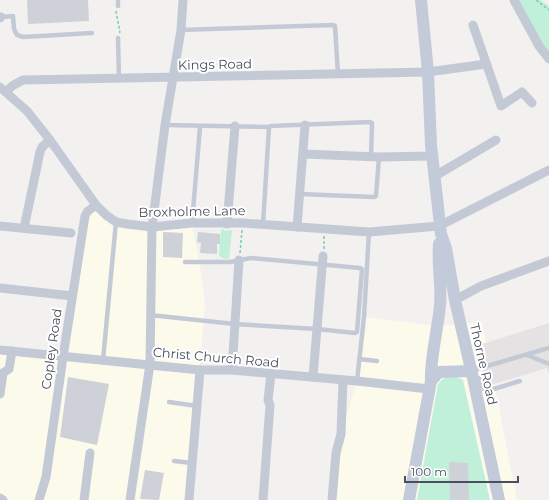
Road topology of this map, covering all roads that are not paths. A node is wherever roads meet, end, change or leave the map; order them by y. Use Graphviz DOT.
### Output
graph roads {
  1 [pos="118,0"];
  2 [pos="183,0"];
  3 [pos="420,0"];
  4 [pos="514,0"];
  5 [pos="118,6"];
  6 [pos="0,18"];
  7 [pos="473,26"];
  8 [pos="181,30"];
  9 [pos="92,34"];
  10 [pos="118,38"];
  11 [pos="549,59"];
  12 [pos="486,64"];
  13 [pos="428,72"];
  14 [pos="338,74"];
  15 [pos="119,78"];
  16 [pos="173,78"];
  17 [pos="3,89"];
  18 [pos="532,103"];
  19 [pos="165,125"];
  20 [pos="305,125"];
  21 [pos="235,126"];
  22 [pos="200,127"];
  23 [pos="269,127"];
  24 [pos="50,140"];
  25 [pos="496,140"];
  26 [pos="304,154"];
  27 [pos="432,156"];
  28 [pos="375,157"];
  29 [pos="549,170"];
  30 [pos="435,176"];
  31 [pos="300,194"];
  32 [pos="96,204"];
  33 [pos="116,222"];
  34 [pos="192,223"];
  35 [pos="227,224"];
  36 [pos="263,224"];
  37 [pos="0,226"];
  38 [pos="152,226"];
  39 [pos="297,227"];
  40 [pos="24,228"];
  41 [pos="440,230"];
  42 [pos="369,232"];
  43 [pos="71,233"];
  44 [pos="239,260"];
  45 [pos="323,260"];
  46 [pos="549,261"];
  47 [pos="185,262"];
  48 [pos="0,288"];
  49 [pos="72,296"];
  50 [pos="455,300"];
  51 [pos="150,315"];
  52 [pos="235,324"];
  53 [pos="317,329"];
  54 [pos="549,348"];
  55 [pos="0,350"];
  56 [pos="12,351"];
  57 [pos="527,355"];
  58 [pos="63,357"];
  59 [pos="359,359"];
  60 [pos="103,360"];
  61 [pos="377,361"];
  62 [pos="150,364"];
  63 [pos="549,364"];
  64 [pos="200,370"];
  65 [pos="232,370"];
  66 [pos="271,374"];
  67 [pos="472,374"];
  68 [pos="313,377"];
  69 [pos="343,380"];
  70 [pos="357,381"];
  71 [pos="520,381"];
  72 [pos="430,385"];
  73 [pos="0,394"];
  74 [pos="169,402"];
  75 [pos="197,406"];
  76 [pos="90,453"];
  77 [pos="174,461"];
  78 [pos="192,463"];
  79 [pos="0,498"];
  80 [pos="3,500"];
  81 [pos="39,500"];
  82 [pos="84,500"];
  83 [pos="130,500"];
  84 [pos="189,500"];
  85 [pos="263,500"];
  86 [pos="332,500"];
  87 [pos="409,500"];
  88 [pos="499,500"];
  1 -- 5 [label="lane"];
  2 -- 8 [label="street"];
  3 -- 13 [label="street, Thorne Road"];
  4 -- 11 [label="street"];
  6 -- 9 [label="lane"];
  7 -- 12 [label="street"];
  8 -- 14 [label="lane"];
  8 -- 16 [label="street"];
  10 -- 15 [label="lane"];
  12 -- 13 [label="street, Kings Road"];
  12 -- 18 [label="street"];
  13 -- 14 [label="street, Kings Road"];
  13 -- 27 [label="street, Thorne Road"];
  14 -- 16 [label="street, Kings Road"];
  15 -- 16 [label="street, Kings Road"];
  15 -- 17 [label="street, Kings Road"];
  16 -- 19 [label="street"];
  17 -- 24 [label="street"];
  19 -- 22 [label="lane"];
  19 -- 38 [label="street"];
  20 -- 23 [label="lane"];
  20 -- 26 [label="street"];
  20 -- 28 [label="lane"];
  21 -- 22 [label="lane"];
  21 -- 23 [label="lane"];
  21 -- 35 [label="street"];
  22 -- 34 [label="lane"];
  23 -- 36 [label="lane"];
  24 -- 32 [label="street"];
  24 -- 40 [label="street"];
  25 -- 30 [label="street"];
  26 -- 28 [label="street"];
  26 -- 31 [label="street"];
  27 -- 28 [label="street"];
  27 -- 30 [label="street, Thorne Road"];
  28 -- 31 [label="lane"];
  29 -- 41 [label="street"];
  30 -- 41 [label="street, Thorne Road"];
  31 -- 39 [label="street"];
  32 -- 33 [label="street"];
  32 -- 49 [label="street, Copley Road"];
  33 -- 38 [label="street, Broxholme Lane"];
  33 -- 60 [label="lane"];
  34 -- 35 [label="street, Broxholme Lane"];
  34 -- 38 [label="street, Broxholme Lane"];
  35 -- 36 [label="street, Broxholme Lane"];
  36 -- 39 [label="street, Broxholme Lane"];
  37 -- 40 [label="street"];
  38 -- 51 [label="street"];
  39 -- 42 [label="street, Broxholme Lane"];
  40 -- 43 [label="street"];
  41 -- 42 [label="street, Broxholme Lane"];
  41 -- 50 [label="street, Thorne Road"];
  41 -- 72 [label="street, Thorne Road"];
  42 -- 59 [label="lane"];
  44 -- 45 [label="lane"];
  44 -- 47 [label="lane"];
  44 -- 52 [label="street"];
  45 -- 53 [label="street"];
  45 -- 53 [label="lane"];
  46 -- 50 [label="street"];
  48 -- 49 [label="street"];
  49 -- 58 [label="street, Copley Road"];
  50 -- 67 [label="street, Thorne Road"];
  51 -- 52 [label="lane"];
  51 -- 62 [label="street"];
  52 -- 53 [label="lane"];
  52 -- 65 [label="street"];
  53 -- 68 [label="street"];
  54 -- 57 [label="lane"];
  55 -- 56 [label="street, Christ Church Road"];
  56 -- 58 [label="street, Christ Church Road"];
  56 -- 73 [label="street"];
  57 -- 63 [label="lane"];
  57 -- 67 [label="lane"];
  58 -- 60 [label="street, Christ Church Road"];
  58 -- 81 [label="street, Copley Road"];
  59 -- 61 [label="lane"];
  59 -- 70 [label="lane"];
  60 -- 62 [label="street, Christ Church Road"];
  62 -- 64 [label="street, Christ Church Road"];
  62 -- 83 [label="street"];
  64 -- 65 [label="street, Christ Church Road"];
  64 -- 75 [label="street"];
  65 -- 66 [label="street, Christ Church Road"];
  66 -- 68 [label="street, Christ Church Road"];
  66 -- 85 [label="street"];
  67 -- 71 [label="lane"];
  67 -- 72 [label="street"];
  67 -- 88 [label="street, Thorne Road"];
  68 -- 69 [label="street, Christ Church Road"];
  69 -- 70 [label="street, Christ Church Road"];
  69 -- 86 [label="street"];
  70 -- 72 [label="street, Christ Church Road"];
  72 -- 87 [label="street, Thorne Road"];
  74 -- 75 [label="lane"];
  75 -- 78 [label="street"];
  76 -- 82 [label="street"];
  77 -- 78 [label="lane"];
  78 -- 84 [label="street"];
  79 -- 80 [label="street"];
}
